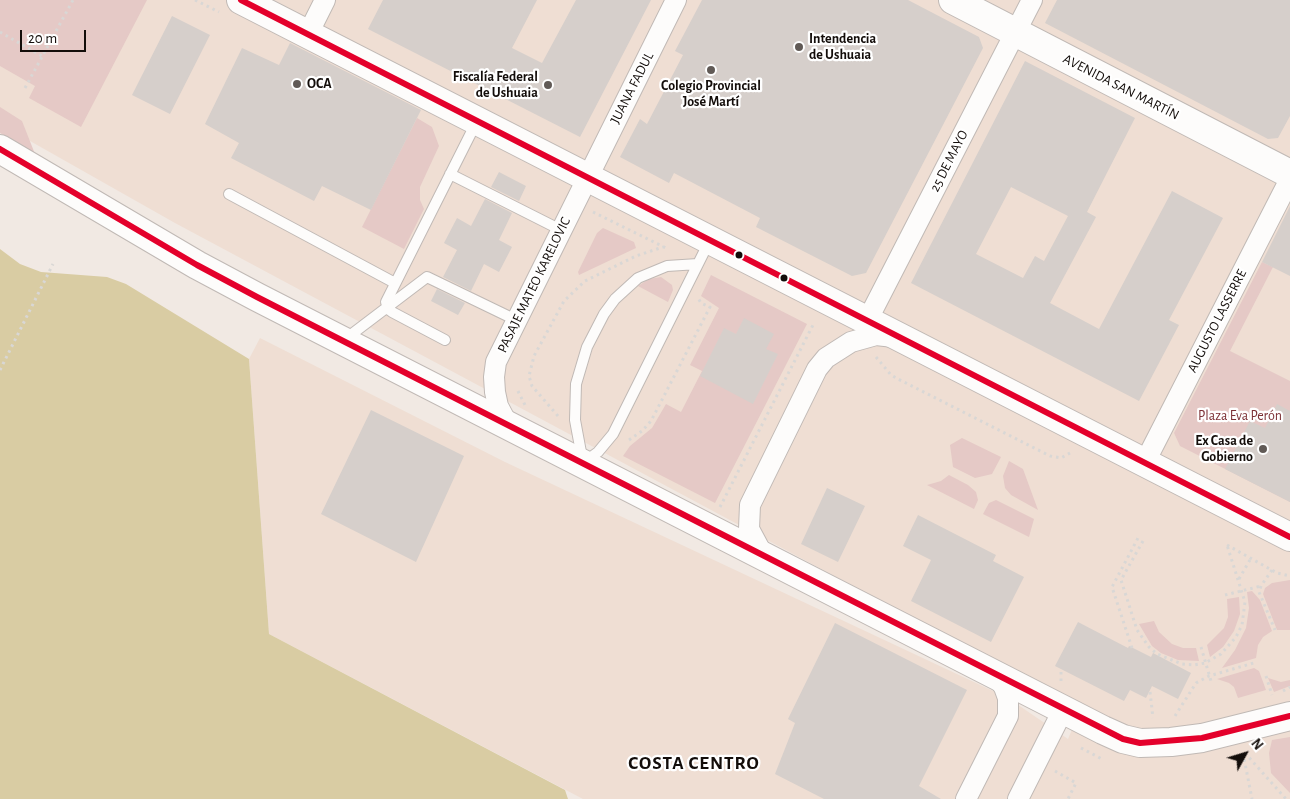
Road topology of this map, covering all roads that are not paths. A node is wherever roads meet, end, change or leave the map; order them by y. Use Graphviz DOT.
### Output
graph roads {
  1 [pos="241,0"];
  2 [pos="325,0"];
  3 [pos="676,0"];
  4 [pos="953,0"];
  5 [pos="1032,0"];
  6 [pos="1015,32"];
  7 [pos="308,34"];
  8 [pos="477,120"];
  9 [pos="0,149"];
  10 [pos="450,174"];
  11 [pos="1290,174"];
  12 [pos="588,176"];
  13 [pos="1290,179"];
  14 [pos="229,194"];
  15 [pos="561,230"];
  16 [pos="711,240"];
  17 [pos="698,264"];
  18 [pos="395,283"];
  19 [pos="387,308"];
  20 [pos="516,320"];
  21 [pos="867,321"];
  22 [pos="903,339"];
  23 [pos="445,340"];
  24 [pos="344,341"];
  25 [pos="518,417"];
  26 [pos="581,453"];
  27 [pos="1145,462"];
  28 [pos="1290,537"];
  29 [pos="763,555"];
  30 [pos="995,674"];
  31 [pos="1060,697"];
  32 [pos="1290,716"];
  33 [pos="966,799"];
  34 [pos="1018,799"];
  1 -- 7 [label="main road"];
  2 -- 7 [label="street"];
  3 -- 12 [label="street, JUANA FADUL"];
  4 -- 6 [label="main road, AVENIDA SAN MARTÍN"];
  5 -- 6 [label="street, 25 DE MAYO"];
  6 -- 11 [label="main road, AVENIDA SAN MARTÍN"];
  6 -- 21 [label="street, 25 DE MAYO"];
  7 -- 8 [label="main road"];
  8 -- 10 [label="lane"];
  8 -- 12 [label="main road"];
  9 -- 24 [label="main road"];
  10 -- 15 [label="lane"];
  10 -- 18 [label="lane"];
  12 -- 15 [label="street, PASAJE MATEO KARELOVIC"];
  12 -- 16 [label="main road"];
  13 -- 27 [label="street, AUGUSTO LASSERRE"];
  14 -- 18 [label="lane"];
  15 -- 20 [label="street, PASAJE MATEO KARELOVIC"];
  16 -- 17 [label="lane"];
  16 -- 21 [label="main road"];
  17 -- 26 [label="lane"];
  17 -- 26 [label="lane"];
  18 -- 19 [label="lane"];
  19 -- 20 [label="lane"];
  19 -- 23 [label="lane"];
  19 -- 24 [label="lane"];
  20 -- 25 [label="street, PASAJE MATEO KARELOVIC"];
  21 -- 22 [label="main road"];
  22 -- 27 [label="main road"];
  22 -- 29 [label="street"];
  24 -- 25 [label="main road"];
  25 -- 26 [label="main road"];
  26 -- 29 [label="main road"];
  27 -- 28 [label="main road"];
  29 -- 30 [label="main road"];
  30 -- 31 [label="main road"];
  30 -- 33 [label="street"];
  31 -- 32 [label="main road"];
  31 -- 34 [label="street"];
}
